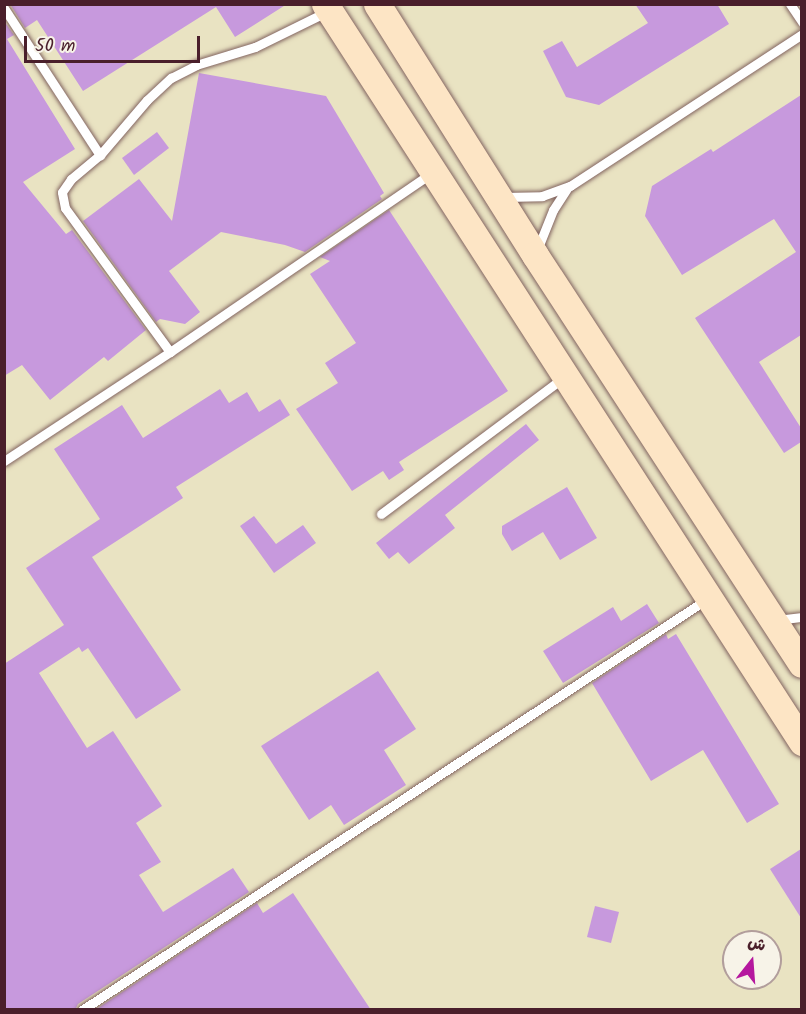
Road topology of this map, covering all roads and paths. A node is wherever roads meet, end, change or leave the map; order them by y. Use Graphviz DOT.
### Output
graph roads {
  1 [pos="377,4"];
  2 [pos="790,4"];
  3 [pos="4,8"];
  4 [pos="327,8"];
  5 [pos="801,22"];
  6 [pos="801,34"];
  7 [pos="100,154"];
  8 [pos="432,172"];
  9 [pos="570,186"];
  10 [pos="497,196"];
  11 [pos="535,255"];
  12 [pos="170,352"];
  13 [pos="565,376"];
  14 [pos="4,461"];
  15 [pos="381,514"];
  16 [pos="708,599"];
  17 [pos="801,617"];
  18 [pos="772,620"];
  19 [pos="801,664"];
  20 [pos="801,742"];
  21 [pos="82,1010"];
  1 -- 10 [label="main road"];
  2 -- 5 [label="lane"];
  3 -- 7 [label="lane"];
  4 -- 7 [label="lane"];
  4 -- 8 [label="main road"];
  6 -- 9 [label="lane"];
  7 -- 12 [label="lane"];
  8 -- 12 [label="lane"];
  8 -- 13 [label="main road"];
  9 -- 10 [label="lane"];
  9 -- 11 [label="lane"];
  10 -- 11 [label="main road"];
  11 -- 18 [label="main road"];
  12 -- 14 [label="lane"];
  13 -- 15 [label="lane"];
  13 -- 16 [label="main road"];
  16 -- 20 [label="main road"];
  16 -- 21 [label="lane"];
  17 -- 18 [label="lane"];
  18 -- 19 [label="main road"];
}
